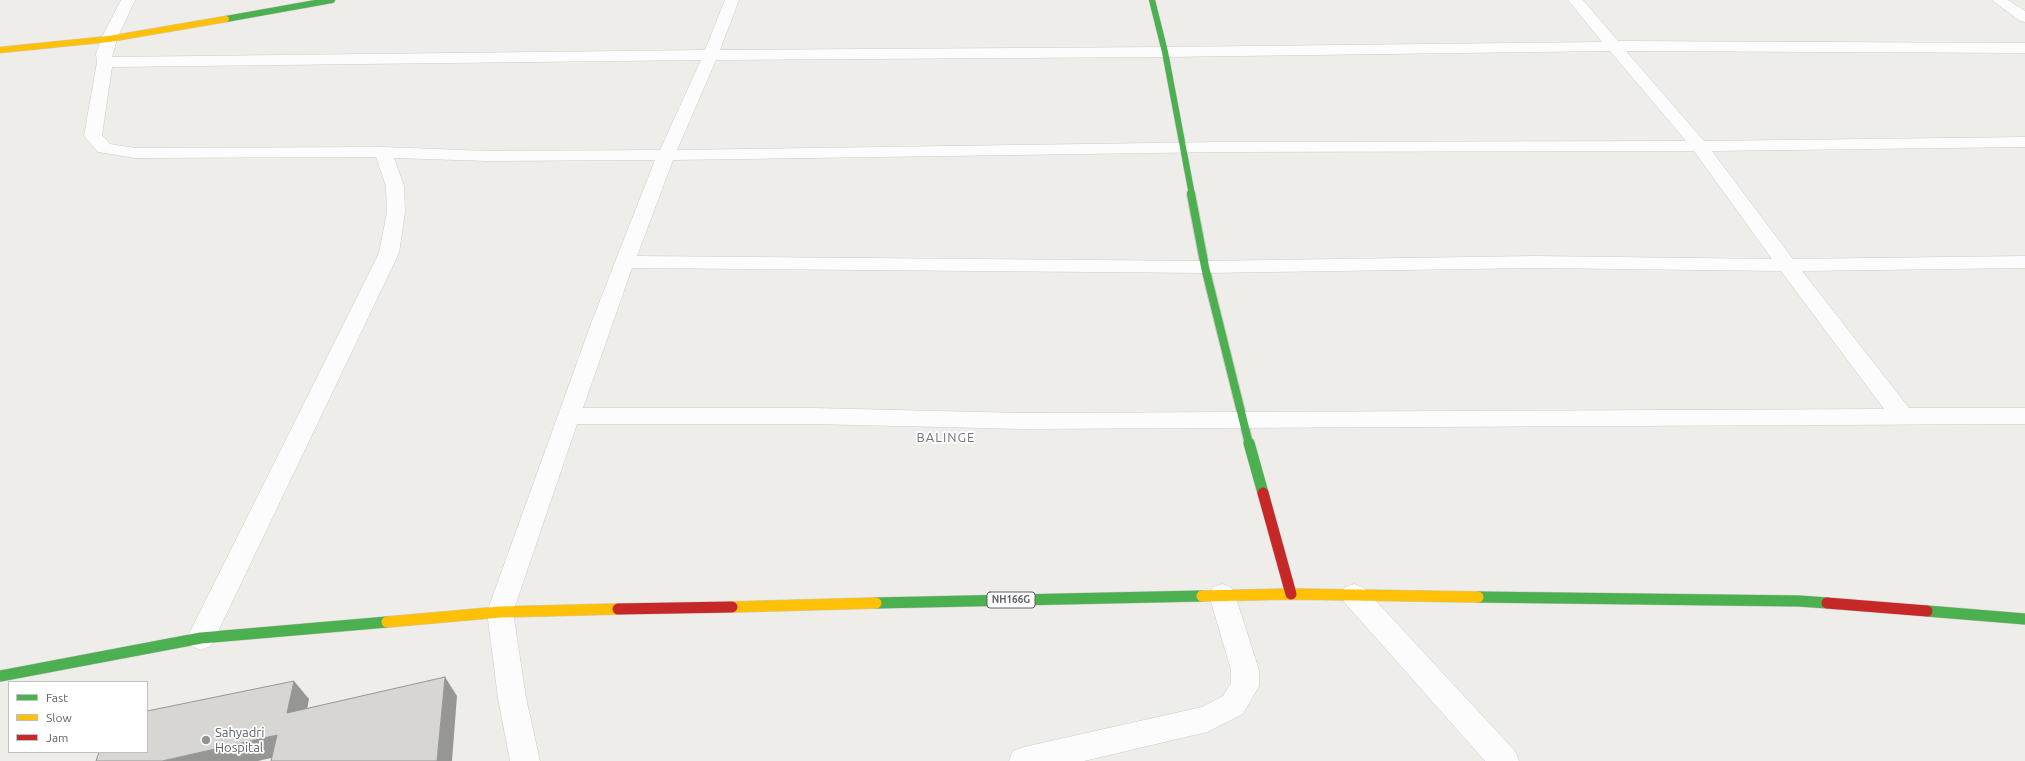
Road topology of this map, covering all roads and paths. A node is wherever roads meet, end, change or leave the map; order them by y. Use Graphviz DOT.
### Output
graph roads {
  1 [pos="128,0"];
  2 [pos="332,0"];
  3 [pos="732,0"];
  4 [pos="1152,0"];
  5 [pos="1576,0"];
  6 [pos="1999,0"];
  7 [pos="2025,18"];
  8 [pos="109,39"];
  9 [pos="1615,46"];
  10 [pos="2025,48"];
  11 [pos="0,50"];
  12 [pos="1165,52"];
  13 [pos="711,54"];
  14 [pos="105,62"];
  15 [pos="2025,142"];
  16 [pos="1699,146"];
  17 [pos="1184,148"];
  18 [pos="383,152"];
  19 [pos="666,155"];
  20 [pos="626,262"];
  21 [pos="2025,262"];
  22 [pos="1788,265"];
  23 [pos="1205,267"];
  24 [pos="568,416"];
  25 [pos="2025,416"];
  26 [pos="1904,418"];
  27 [pos="1242,420"];
  28 [pos="1291,594"];
  29 [pos="1354,594"];
  30 [pos="1222,595"];
  31 [pos="500,612"];
  32 [pos="2025,619"];
  33 [pos="201,638"];
  34 [pos="0,676"];
  35 [pos="525,761"];
  36 [pos="1024,761"];
  37 [pos="1504,761"];
  1 -- 8 [label="street"];
  2 -- 8 [label="main road"];
  3 -- 13 [label="street"];
  4 -- 12 [label="main road"];
  5 -- 9 [label="street"];
  6 -- 7 [label="street"];
  8 -- 11 [label="main road"];
  8 -- 14 [label="street"];
  9 -- 10 [label="street"];
  9 -- 12 [label="street"];
  9 -- 16 [label="street"];
  12 -- 13 [label="street"];
  12 -- 17 [label="main road"];
  13 -- 14 [label="street"];
  13 -- 19 [label="street"];
  14 -- 18 [label="street"];
  15 -- 16 [label="street"];
  16 -- 17 [label="street"];
  16 -- 22 [label="street"];
  17 -- 19 [label="street"];
  17 -- 23 [label="main road"];
  18 -- 19 [label="street"];
  18 -- 33 [label="street"];
  19 -- 20 [label="street"];
  20 -- 23 [label="street"];
  20 -- 24 [label="street"];
  21 -- 22 [label="street"];
  22 -- 23 [label="street"];
  22 -- 26 [label="street"];
  23 -- 27 [label="main road"];
  24 -- 27 [label="street"];
  24 -- 31 [label="street"];
  25 -- 26 [label="street"];
  26 -- 27 [label="street"];
  27 -- 28 [label="main road"];
  28 -- 29 [label="main road, NH166G"];
  28 -- 30 [label="main road, NH166G"];
  29 -- 32 [label="main road, NH166G"];
  29 -- 37 [label="street"];
  30 -- 31 [label="main road, NH166G"];
  30 -- 36 [label="street"];
  31 -- 33 [label="main road, NH166G"];
  31 -- 35 [label="street"];
  33 -- 34 [label="main road, NH166G"];
}
